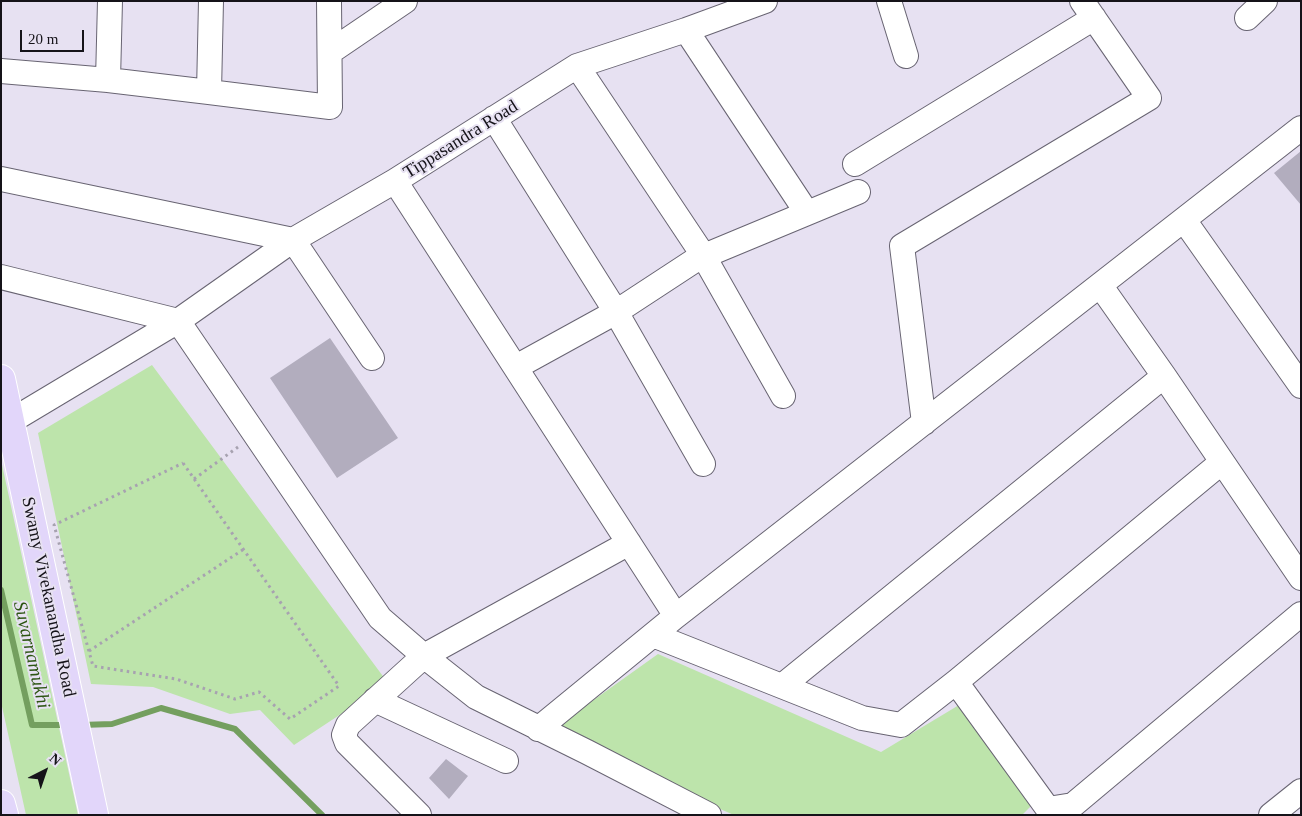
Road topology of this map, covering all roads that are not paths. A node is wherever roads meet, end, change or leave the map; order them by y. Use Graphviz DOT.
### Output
graph roads {
  1 [pos="110,1"];
  2 [pos="211,1"];
  3 [pos="329,1"];
  4 [pos="405,1"];
  5 [pos="765,1"];
  6 [pos="890,1"];
  7 [pos="1265,1"];
  8 [pos="1088,10"];
  9 [pos="1247,18"];
  10 [pos="686,30"];
  11 [pos="330,52"];
  12 [pos="906,56"];
  13 [pos="577,66"];
  14 [pos="1,71"];
  15 [pos="108,80"];
  16 [pos="209,92"];
  17 [pos="494,118"];
  18 [pos="1301,128"];
  19 [pos="856,164"];
  20 [pos="1,179"];
  21 [pos="396,181"];
  22 [pos="858,192"];
  23 [pos="807,212"];
  24 [pos="1184,220"];
  25 [pos="293,240"];
  26 [pos="702,255"];
  27 [pos="1,277"];
  28 [pos="1100,285"];
  29 [pos="616,312"];
  30 [pos="178,321"];
  31 [pos="372,358"];
  32 [pos="516,367"];
  33 [pos="1164,376"];
  34 [pos="1,379"];
  35 [pos="1301,386"];
  36 [pos="783,396"];
  37 [pos="6,423"];
  38 [pos="924,423"];
  39 [pos="1222,462"];
  40 [pos="703,464"];
  41 [pos="629,543"];
  42 [pos="1301,578"];
  43 [pos="1301,614"];
  44 [pos="676,616"];
  45 [pos="653,635"];
  46 [pos="424,656"];
  47 [pos="956,682"];
  48 [pos="782,686"];
  49 [pos="375,700"];
  50 [pos="538,729"];
  51 [pos="506,761"];
  52 [pos="1301,791"];
  53 [pos="1,804"];
  54 [pos="1044,812"];
  55 [pos="4,815"];
  56 [pos="94,815"];
  57 [pos="419,815"];
  58 [pos="709,815"];
  59 [pos="1271,815"];
  1 -- 15 [label="street"];
  2 -- 16 [label="street"];
  3 -- 11 [label="street"];
  4 -- 11 [label="street"];
  5 -- 10 [label="street, Tippasandra Road"];
  6 -- 12 [label="street"];
  7 -- 9 [label="street"];
  8 -- 19 [label="street"];
  8 -- 38 [label="street"];
  10 -- 13 [label="street, Tippasandra Road"];
  10 -- 23 [label="street"];
  11 -- 16 [label="street"];
  13 -- 17 [label="street, Tippasandra Road"];
  13 -- 26 [label="street"];
  14 -- 15 [label="street"];
  15 -- 16 [label="street"];
  17 -- 21 [label="street, Tippasandra Road"];
  17 -- 29 [label="street"];
  18 -- 24 [label="street"];
  20 -- 25 [label="street"];
  21 -- 25 [label="street, Tippasandra Road"];
  21 -- 32 [label="street"];
  22 -- 23 [label="street"];
  23 -- 26 [label="street"];
  24 -- 28 [label="street"];
  24 -- 35 [label="street"];
  25 -- 30 [label="street, Tippasandra Road"];
  25 -- 31 [label="street"];
  26 -- 29 [label="street"];
  26 -- 36 [label="street"];
  27 -- 30 [label="street"];
  28 -- 33 [label="street"];
  28 -- 38 [label="street"];
  29 -- 32 [label="street"];
  29 -- 40 [label="street"];
  30 -- 37 [label="street, Tippasandra Road"];
  30 -- 46 [label="street"];
  32 -- 41 [label="street"];
  33 -- 39 [label="street"];
  33 -- 48 [label="street"];
  34 -- 37 [label="main road, Swamy Vivekanandha Road"];
  37 -- 56 [label="main road, Swamy Vivekanandha Road"];
  38 -- 44 [label="street"];
  39 -- 42 [label="street"];
  39 -- 47 [label="street"];
  41 -- 44 [label="street"];
  41 -- 46 [label="street"];
  43 -- 54 [label="street"];
  44 -- 45 [label="street"];
  45 -- 48 [label="street"];
  45 -- 50 [label="street"];
  46 -- 49 [label="street"];
  46 -- 50 [label="street"];
  47 -- 48 [label="street"];
  47 -- 54 [label="street"];
  49 -- 51 [label="street"];
  49 -- 57 [label="street"];
  50 -- 58 [label="street"];
  52 -- 59 [label="street"];
  53 -- 55 [label="main road"];
}
